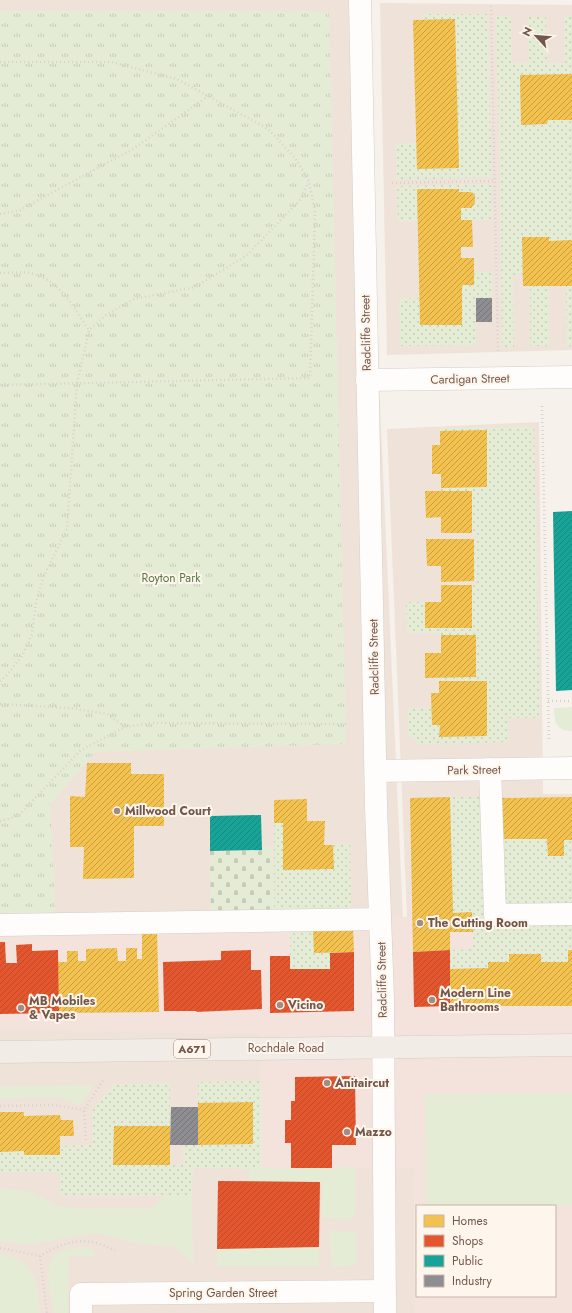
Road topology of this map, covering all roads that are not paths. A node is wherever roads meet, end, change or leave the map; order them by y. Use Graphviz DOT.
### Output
graph roads {
  1 [pos="360,0"];
  2 [pos="572,377"];
  3 [pos="367,380"];
  4 [pos="572,768"];
  5 [pos="490,769"];
  6 [pos="376,771"];
  7 [pos="572,914"];
  8 [pos="380,919"];
  9 [pos="0,925"];
  10 [pos="572,1045"];
  11 [pos="383,1047"];
  12 [pos="0,1052"];
  13 [pos="385,1291"];
  14 [pos="81,1313"];
  15 [pos="385,1313"];
  1 -- 3 [label="street, Radcliffe Street"];
  2 -- 3 [label="street, Cardigan Street"];
  3 -- 6 [label="street, Radcliffe Street"];
  4 -- 5 [label="street, Park Street"];
  5 -- 6 [label="street, Park Street"];
  5 -- 7 [label="street"];
  6 -- 8 [label="street, Radcliffe Street"];
  8 -- 9 [label="street"];
  8 -- 11 [label="street, Radcliffe Street"];
  10 -- 11 [label="main road, Rochdale Road / A671"];
  11 -- 12 [label="main road, Rochdale Road / A671"];
  11 -- 13 [label="street, Radcliffe Street"];
  13 -- 14 [label="street, Spring Garden Street"];
  13 -- 15 [label="street, Radcliffe Street"];
}
